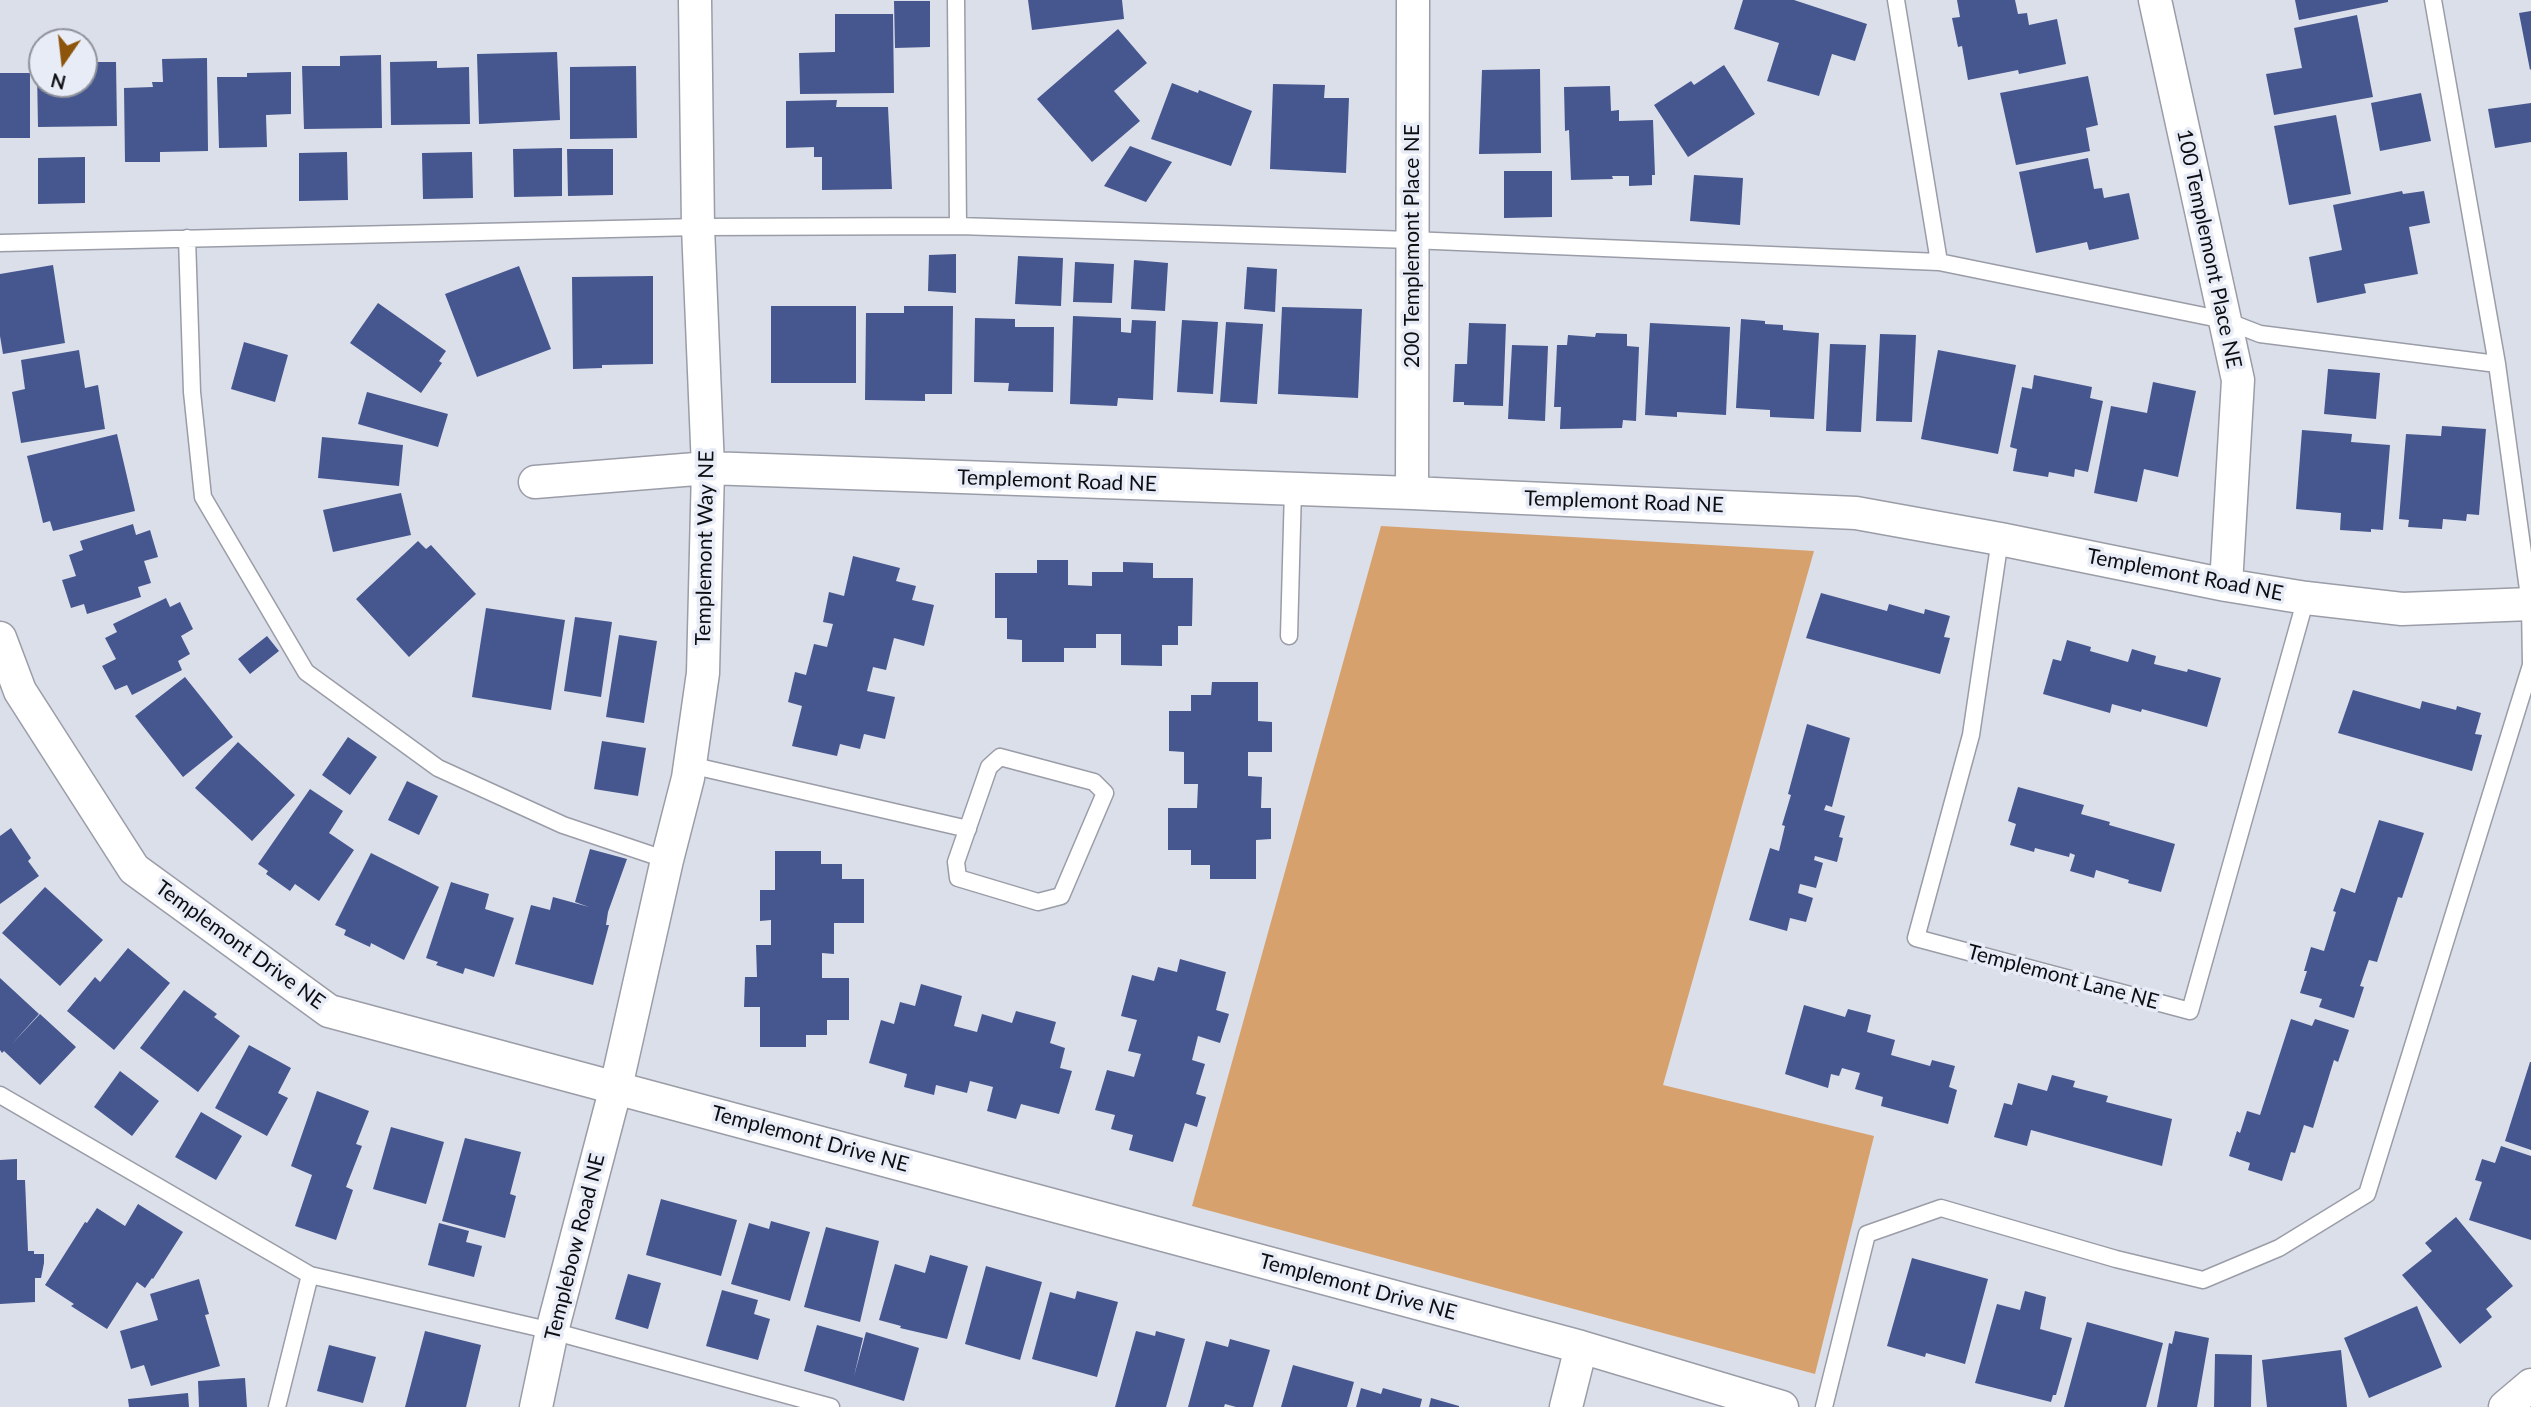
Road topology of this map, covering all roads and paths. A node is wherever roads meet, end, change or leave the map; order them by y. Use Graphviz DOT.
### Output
graph roads {
  1 [pos="695,0"];
  2 [pos="956,0"];
  3 [pos="1413,0"];
  4 [pos="1896,0"];
  5 [pos="2155,0"];
  6 [pos="2433,0"];
  7 [pos="958,226"];
  8 [pos="698,227"];
  9 [pos="187,238"];
  10 [pos="1411,240"];
  11 [pos="0,243"];
  12 [pos="1939,262"];
  13 [pos="2224,320"];
  14 [pos="2497,364"];
  15 [pos="708,468"];
  16 [pos="535,482"];
  17 [pos="1293,489"];
  18 [pos="1412,493"];
  19 [pos="2000,538"];
  20 [pos="2226,585"];
  21 [pos="2306,598"];
  22 [pos="2531,604"];
  23 [pos="1289,636"];
  24 [pos="0,638"];
  25 [pos="690,765"];
  26 [pos="968,829"];
  27 [pos="667,860"];
  28 [pos="616,1087"];
  29 [pos="0,1096"];
  30 [pos="310,1275"];
  31 [pos="552,1331"];
  32 [pos="1581,1347"];
  33 [pos="2531,1385"];
  34 [pos="277,1407"];
  35 [pos="537,1407"];
  36 [pos="831,1407"];
  37 [pos="1566,1407"];
  38 [pos="1782,1407"];
  39 [pos="1824,1407"];
  40 [pos="2505,1407"];
  1 -- 8 [label="street, Templemont Way NE"];
  2 -- 7 [label="lane"];
  3 -- 10 [label="street, 200 Templemont Place NE"];
  4 -- 12 [label="lane"];
  5 -- 13 [label="street, 100 Templemont Place NE"];
  6 -- 14 [label="lane"];
  7 -- 8 [label="lane"];
  7 -- 10 [label="lane"];
  8 -- 9 [label="lane"];
  8 -- 15 [label="street, Templemont Way NE"];
  9 -- 11 [label="lane"];
  9 -- 27 [label="lane"];
  10 -- 12 [label="lane"];
  10 -- 18 [label="street, 200 Templemont Place NE"];
  12 -- 13 [label="lane"];
  13 -- 14 [label="lane"];
  13 -- 20 [label="street, 100 Templemont Place NE"];
  14 -- 22 [label="lane"];
  15 -- 16 [label="street, Templemont Road NE"];
  15 -- 17 [label="street, Templemont Road NE"];
  15 -- 25 [label="street, Templemont Way NE"];
  17 -- 18 [label="street, Templemont Road NE"];
  17 -- 23 [label="lane"];
  18 -- 19 [label="street, Templemont Road NE"];
  19 -- 20 [label="street, Templemont Road NE"];
  19 -- 21 [label="lane, Templemont Lane NE"];
  20 -- 21 [label="street, Templemont Road NE"];
  21 -- 22 [label="street, Templemont Road NE"];
  22 -- 39 [label="lane"];
  24 -- 28 [label="street, Templemont Drive NE"];
  25 -- 26 [label="lane"];
  25 -- 27 [label="street, Templemont Way NE"];
  26 -- 26 [label="lane"];
  27 -- 28 [label="street, Templemont Way NE"];
  28 -- 31 [label="street, Templebow Road NE"];
  28 -- 32 [label="street, Templemont Drive NE"];
  29 -- 30 [label="lane"];
  30 -- 31 [label="lane"];
  30 -- 34 [label="lane"];
  31 -- 35 [label="street, Templebow Road NE"];
  31 -- 36 [label="lane"];
  32 -- 37 [label="street"];
  32 -- 38 [label="street, Templemont Drive NE"];
  33 -- 40 [label="street"];
}
